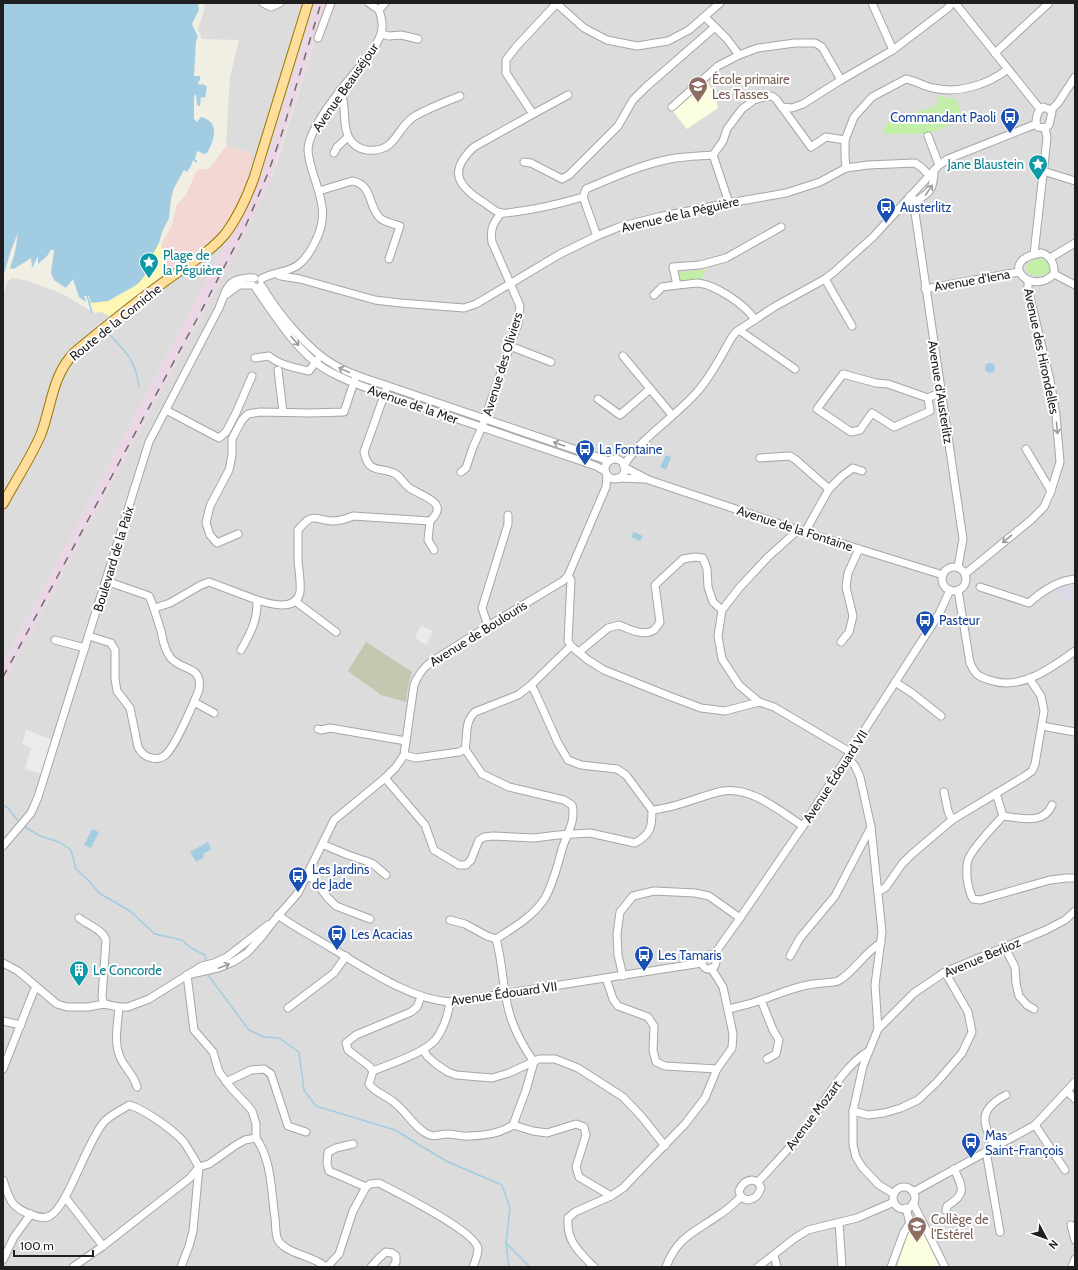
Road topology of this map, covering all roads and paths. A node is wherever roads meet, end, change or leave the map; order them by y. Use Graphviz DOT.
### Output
graph roads {
  1 [pos="263,3"];
  2 [pos="280,3"];
  3 [pos="308,3"];
  4 [pos="331,3"];
  5 [pos="368,3"];
  6 [pos="386,3"];
  7 [pos="557,3"];
  8 [pos="720,3"];
  9 [pos="872,3"];
  10 [pos="952,3"];
  11 [pos="955,3"];
  12 [pos="1049,3"];
  13 [pos="379,10"];
  14 [pos="705,16"];
  15 [pos="715,27"];
  16 [pos="381,34"];
  17 [pos="318,38"];
  18 [pos="418,39"];
  19 [pos="893,50"];
  20 [pos="995,53"];
  21 [pos="739,55"];
  22 [pos="1008,69"];
  23 [pos="1075,77"];
  24 [pos="841,80"];
  25 [pos="340,90"];
  26 [pos="568,95"];
  27 [pos="460,96"];
  28 [pos="672,107"];
  29 [pos="782,107"];
  30 [pos="1040,109"];
  31 [pos="1051,110"];
  32 [pos="533,114"];
  33 [pos="1036,124"];
  34 [pos="1045,128"];
  35 [pos="928,136"];
  36 [pos="348,137"];
  37 [pos="845,140"];
  38 [pos="334,153"];
  39 [pos="713,155"];
  40 [pos="524,162"];
  41 [pos="846,168"];
  42 [pos="934,170"];
  43 [pos="1043,171"];
  44 [pos="1075,181"];
  45 [pos="319,191"];
  46 [pos="583,197"];
  47 [pos="910,200"];
  48 [pos="729,202"];
  49 [pos="501,213"];
  50 [pos="781,227"];
  51 [pos="597,236"];
  52 [pos="1075,242"];
  53 [pos="1034,254"];
  54 [pos="1050,258"];
  55 [pos="389,259"];
  56 [pos="294,267"];
  57 [pos="1019,272"];
  58 [pos="277,274"];
  59 [pos="1054,274"];
  60 [pos="300,279"];
  61 [pos="825,279"];
  62 [pos="1028,281"];
  63 [pos="257,283"];
  64 [pos="511,284"];
  65 [pos="677,284"];
  66 [pos="1075,285"];
  67 [pos="925,289"];
  68 [pos="654,295"];
  69 [pos="754,318"];
  70 [pos="852,326"];
  71 [pos="740,330"];
  72 [pos="510,346"];
  73 [pos="321,356"];
  74 [pos="623,356"];
  75 [pos="255,358"];
  76 [pos="551,362"];
  77 [pos="316,363"];
  78 [pos="795,369"];
  79 [pos="278,370"];
  80 [pos="252,376"];
  81 [pos="356,376"];
  82 [pos="353,383"];
  83 [pos="703,384"];
  84 [pos="388,386"];
  85 [pos="650,389"];
  86 [pos="941,392"];
  87 [pos="384,394"];
  88 [pos="928,398"];
  89 [pos="598,399"];
  90 [pos="166,410"];
  91 [pos="283,412"];
  92 [pos="672,415"];
  93 [pos="485,418"];
  94 [pos="482,427"];
  95 [pos="1026,449"];
  96 [pos="633,451"];
  97 [pos="760,458"];
  98 [pos="618,460"];
  99 [pos="609,461"];
  100 [pos="624,466"];
  101 [pos="862,471"];
  102 [pos="461,472"];
  103 [pos="606,473"];
  104 [pos="616,478"];
  105 [pos="647,479"];
  106 [pos="606,487"];
  107 [pos="829,489"];
  108 [pos="1051,491"];
  109 [pos="3,504"];
  110 [pos="508,515"];
  111 [pos="430,521"];
  112 [pos="802,531"];
  113 [pos="238,534"];
  114 [pos="859,549"];
  115 [pos="434,550"];
  116 [pos="958,567"];
  117 [pos="965,574"];
  118 [pos="943,575"];
  119 [pos="568,576"];
  120 [pos="1075,578"];
  121 [pos="106,581"];
  122 [pos="980,587"];
  123 [pos="954,590"];
  124 [pos="257,600"];
  125 [pos="295,601"];
  126 [pos="155,608"];
  127 [pos="722,610"];
  128 [pos="488,626"];
  129 [pos="336,632"];
  130 [pos="89,636"];
  131 [pos="55,640"];
  132 [pos="841,642"];
  133 [pos="571,646"];
  134 [pos="85,648"];
  135 [pos="241,650"];
  136 [pos="1075,651"];
  137 [pos="579,652"];
  138 [pos="1029,678"];
  139 [pos="895,682"];
  140 [pos="531,685"];
  141 [pos="194,702"];
  142 [pos="759,702"];
  143 [pos="214,714"];
  144 [pos="940,716"];
  145 [pos="1042,726"];
  146 [pos="318,729"];
  147 [pos="1075,732"];
  148 [pos="406,741"];
  149 [pos="465,749"];
  150 [pos="404,755"];
  151 [pos="849,755"];
  152 [pos="385,778"];
  153 [pos="944,792"];
  154 [pos="996,793"];
  155 [pos="1052,804"];
  156 [pos="652,810"];
  157 [pos="1003,816"];
  158 [pos="952,820"];
  159 [pos="803,826"];
  160 [pos="871,827"];
  161 [pos="568,834"];
  162 [pos="322,844"];
  163 [pos="3,846"];
  164 [pos="386,874"];
  165 [pos="307,876"];
  166 [pos="1075,878"];
  167 [pos="878,892"];
  168 [pos="1075,911"];
  169 [pos="278,916"];
  170 [pos="79,918"];
  171 [pos="740,918"];
  172 [pos="370,919"];
  173 [pos="450,920"];
  174 [pos="496,939"];
  175 [pos="881,943"];
  176 [pos="1004,948"];
  177 [pos="346,956"];
  178 [pos="713,956"];
  179 [pos="790,956"];
  180 [pos="702,962"];
  181 [pos="3,963"];
  182 [pos="711,968"];
  183 [pos="945,972"];
  184 [pos="186,975"];
  185 [pos="623,976"];
  186 [pos="606,978"];
  187 [pos="36,988"];
  188 [pos="505,994"];
  189 [pos="421,997"];
  190 [pos="761,1000"];
  191 [pos="450,1002"];
  192 [pos="104,1004"];
  193 [pos="119,1007"];
  194 [pos="288,1008"];
  195 [pos="729,1009"];
  196 [pos="1034,1009"];
  197 [pos="3,1021"];
  198 [pos="21,1025"];
  199 [pos="878,1029"];
  200 [pos="423,1049"];
  201 [pos="869,1051"];
  202 [pos="767,1059"];
  203 [pos="534,1062"];
  204 [pos="3,1069"];
  205 [pos="717,1069"];
  206 [pos="373,1071"];
  207 [pos="226,1082"];
  208 [pos="1075,1082"];
  209 [pos="137,1087"];
  210 [pos="1067,1091"];
  211 [pos="1006,1095"];
  212 [pos="1075,1099"];
  213 [pos="853,1111"];
  214 [pos="513,1125"];
  215 [pos="1035,1125"];
  216 [pos="306,1132"];
  217 [pos="256,1138"];
  218 [pos="353,1144"];
  219 [pos="665,1146"];
  220 [pos="995,1147"];
  221 [pos="986,1151"];
  222 [pos="200,1168"];
  223 [pos="954,1169"];
  224 [pos="1065,1170"];
  225 [pos="3,1180"];
  226 [pos="758,1182"];
  227 [pos="366,1187"];
  228 [pos="913,1192"];
  229 [pos="894,1194"];
  230 [pos="611,1196"];
  231 [pos="65,1197"];
  232 [pos="741,1197"];
  233 [pos="894,1202"];
  234 [pos="913,1203"];
  235 [pos="906,1208"];
  236 [pos="946,1210"];
  237 [pos="31,1214"];
  238 [pos="839,1223"];
  239 [pos="910,1224"];
  240 [pos="923,1224"];
  241 [pos="1071,1225"];
  242 [pos="1000,1232"];
  243 [pos="1075,1240"];
  244 [pos="103,1246"];
  245 [pos="774,1255"];
  246 [pos="1075,1259"];
  247 [pos="3,1260"];
  248 [pos="592,1265"];
  249 [pos="73,1267"];
  250 [pos="181,1267"];
  251 [pos="326,1267"];
  252 [pos="371,1267"];
  253 [pos="393,1267"];
  254 [pos="473,1267"];
  255 [pos="666,1267"];
  256 [pos="758,1267"];
  257 [pos="778,1267"];
  258 [pos="842,1267"];
  259 [pos="891,1267"];
  260 [pos="945,1267"];
  261 [pos="1072,1267"];
  1 -- 2 [label="street"];
  3 -- 109 [label="main road, Route de la Corniche"];
  4 -- 17 [label="street"];
  5 -- 13 [label="street"];
  6 -- 13 [label="street"];
  7 -- 14 [label="street"];
  7 -- 32 [label="street"];
  8 -- 14 [label="street"];
  9 -- 19 [label="street"];
  10 -- 19 [label="street"];
  11 -- 20 [label="street"];
  12 -- 20 [label="street"];
  13 -- 16 [label="street, Avenue Beauséjour"];
  14 -- 15 [label="street"];
  15 -- 21 [label="street"];
  15 -- 40 [label="street"];
  16 -- 18 [label="street"];
  16 -- 25 [label="street, Avenue Beauséjour"];
  19 -- 24 [label="street"];
  20 -- 22 [label="street"];
  21 -- 24 [label="street"];
  21 -- 28 [label="street"];
  22 -- 30 [label="street"];
  22 -- 37 [label="street"];
  23 -- 31 [label="street"];
  24 -- 29 [label="street"];
  25 -- 36 [label="street"];
  25 -- 45 [label="street, Avenue Beauséjour"];
  26 -- 32 [label="street"];
  27 -- 36 [label="street"];
  29 -- 37 [label="street"];
  29 -- 39 [label="street"];
  30 -- 31 [label="street"];
  30 -- 33 [label="street"];
  31 -- 34 [label="street"];
  32 -- 49 [label="street"];
  33 -- 34 [label="street"];
  33 -- 42 [label="street"];
  34 -- 43 [label="street"];
  35 -- 42 [label="street"];
  36 -- 38 [label="street"];
  37 -- 41 [label="street"];
  39 -- 46 [label="street"];
  39 -- 48 [label="street"];
  41 -- 42 [label="street, Avenue de la Péguière"];
  41 -- 48 [label="street, Avenue de la Péguière"];
  42 -- 47 [label="street"];
  47 -- 42 [label="street, one-way"];
  43 -- 44 [label="street"];
  43 -- 53 [label="street"];
  45 -- 55 [label="street"];
  45 -- 56 [label="street, Avenue Beauséjour"];
  46 -- 49 [label="street"];
  46 -- 51 [label="street"];
  47 -- 61 [label="street"];
  47 -- 67 [label="street, Avenue d'Austerlitz"];
  48 -- 51 [label="street, Avenue de la Péguière"];
  49 -- 64 [label="street, Avenue des Oliviers"];
  50 -- 65 [label="street"];
  51 -- 64 [label="street, Avenue de la Péguière"];
  52 -- 54 [label="street"];
  53 -- 54 [label="street"];
  53 -- 57 [label="street"];
  54 -- 59 [label="street"];
  56 -- 58 [label="street, Avenue Beauséjour"];
  56 -- 60 [label="street"];
  57 -- 62 [label="street"];
  57 -- 67 [label="street, Avenue d'Iena"];
  58 -- 60 [label="street, Avenue de la Péguière"];
  58 -- 63 [label="street"];
  59 -- 62 [label="street"];
  59 -- 66 [label="street"];
  60 -- 64 [label="street, Avenue de la Péguière"];
  61 -- 69 [label="street"];
  61 -- 70 [label="street"];
  62 -- 108 [label="street, Avenue des Hirondelles, one-way"];
  63 -- 73 [label="street, Avenue de la Mer"];
  63 -- 77 [label="street, Avenue de la Mer, one-way"];
  63 -- 90 [label="street, Boulevard de la Paix"];
  64 -- 72 [label="street, Avenue des Oliviers"];
  65 -- 68 [label="street"];
  65 -- 69 [label="street"];
  67 -- 86 [label="street, Avenue d'Austerlitz"];
  69 -- 71 [label="street"];
  69 -- 83 [label="street"];
  71 -- 78 [label="street"];
  71 -- 83 [label="street"];
  72 -- 76 [label="street"];
  72 -- 93 [label="street, Avenue des Oliviers"];
  73 -- 77 [label="street"];
  81 -- 73 [label="street, Avenue de la Mer, one-way"];
  74 -- 85 [label="street"];
  75 -- 77 [label="street"];
  77 -- 82 [label="street, Avenue de la Mer"];
  79 -- 91 [label="street"];
  80 -- 90 [label="street"];
  81 -- 82 [label="street"];
  81 -- 84 [label="street, Avenue de la Mer"];
  82 -- 87 [label="street, Avenue de la Mer"];
  82 -- 91 [label="street"];
  83 -- 92 [label="street"];
  84 -- 87 [label="street"];
  84 -- 93 [label="street, Avenue de la Mer"];
  85 -- 89 [label="street"];
  85 -- 92 [label="street"];
  86 -- 88 [label="street"];
  86 -- 116 [label="street, Avenue d'Austerlitz"];
  87 -- 94 [label="street, Avenue de la Mer"];
  87 -- 111 [label="street"];
  88 -- 88 [label="street"];
  90 -- 121 [label="street, Boulevard de la Paix"];
  91 -- 113 [label="street"];
  92 -- 96 [label="street"];
  93 -- 94 [label="street, Avenue des Oliviers"];
  99 -- 93 [label="street, Avenue de la Mer, one-way"];
  94 -- 102 [label="street, Avenue des Oliviers"];
  94 -- 103 [label="street, Avenue de la Mer"];
  95 -- 108 [label="street"];
  96 -- 98 [label="street"];
  96 -- 100 [label="street"];
  97 -- 107 [label="street"];
  98 -- 99 [label="street"];
  98 -- 100 [label="street"];
  99 -- 103 [label="street"];
  100 -- 104 [label="street"];
  100 -- 105 [label="street, Avenue de la Fontaine"];
  101 -- 107 [label="street"];
  103 -- 104 [label="street"];
  103 -- 106 [label="street"];
  104 -- 105 [label="street, Avenue de la Fontaine"];
  104 -- 106 [label="street"];
  105 -- 112 [label="street, Avenue de la Fontaine"];
  106 -- 119 [label="street"];
  107 -- 112 [label="street"];
  108 -- 117 [label="street, Avenue des Hirondelles, one-way"];
  110 -- 128 [label="street"];
  111 -- 115 [label="street"];
  111 -- 125 [label="street"];
  112 -- 114 [label="street, Avenue de la Fontaine"];
  112 -- 127 [label="street"];
  114 -- 118 [label="street, Avenue de la Fontaine"];
  114 -- 132 [label="street"];
  116 -- 117 [label="street"];
  116 -- 118 [label="street"];
  117 -- 123 [label="street"];
  118 -- 123 [label="street"];
  119 -- 128 [label="street, Avenue de Boulouris"];
  119 -- 133 [label="street"];
  120 -- 122 [label="street"];
  121 -- 126 [label="street"];
  121 -- 130 [label="street, Boulevard de la Paix"];
  123 -- 138 [label="street"];
  123 -- 139 [label="street, Avenue Édouard VII"];
  124 -- 125 [label="street"];
  124 -- 126 [label="street"];
  124 -- 135 [label="street"];
  125 -- 129 [label="street"];
  126 -- 141 [label="street"];
  127 -- 137 [label="street"];
  127 -- 142 [label="street"];
  128 -- 148 [label="street, Avenue de Boulouris"];
  130 -- 134 [label="street, Boulevard de la Paix"];
  130 -- 141 [label="street"];
  131 -- 134 [label="street"];
  133 -- 137 [label="street"];
  133 -- 140 [label="street"];
  134 -- 163 [label="street, Boulevard de la Paix"];
  136 -- 138 [label="street"];
  137 -- 142 [label="street"];
  138 -- 145 [label="street"];
  139 -- 144 [label="street"];
  139 -- 151 [label="street, Avenue Édouard VII"];
  140 -- 149 [label="street"];
  140 -- 156 [label="street"];
  141 -- 143 [label="street"];
  142 -- 151 [label="street"];
  145 -- 147 [label="street"];
  145 -- 154 [label="street"];
  146 -- 148 [label="street"];
  148 -- 150 [label="street, Avenue de Boulouris"];
  149 -- 150 [label="street"];
  149 -- 161 [label="street"];
  150 -- 152 [label="street, Avenue de Boulouris"];
  151 -- 159 [label="street, Avenue Édouard VII"];
  151 -- 160 [label="street"];
  152 -- 161 [label="street"];
  152 -- 162 [label="street, Avenue de Boulouris"];
  153 -- 158 [label="street"];
  154 -- 157 [label="street"];
  154 -- 158 [label="street"];
  155 -- 157 [label="street"];
  156 -- 159 [label="street"];
  156 -- 161 [label="street"];
  157 -- 166 [label="street"];
  158 -- 167 [label="street"];
  159 -- 171 [label="street, Avenue Édouard VII"];
  160 -- 167 [label="street"];
  160 -- 179 [label="street"];
  161 -- 174 [label="street"];
  162 -- 164 [label="street"];
  162 -- 165 [label="street, Avenue de Boulouris"];
  165 -- 169 [label="street, Avenue de Boulouris"];
  165 -- 172 [label="street"];
  167 -- 175 [label="street"];
  168 -- 176 [label="street, Avenue Berlioz"];
  169 -- 177 [label="street, Avenue Édouard VII"];
  169 -- 184 [label="street, Avenue de Boulouris"];
  170 -- 192 [label="street"];
  171 -- 178 [label="street, Avenue Édouard VII"];
  171 -- 185 [label="street"];
  173 -- 174 [label="street"];
  174 -- 188 [label="street"];
  175 -- 190 [label="street"];
  175 -- 199 [label="street"];
  176 -- 183 [label="street, Avenue Berlioz"];
  176 -- 196 [label="street"];
  177 -- 189 [label="street, Avenue Édouard VII"];
  177 -- 194 [label="street"];
  178 -- 180 [label="street, Avenue Édouard VII"];
  178 -- 182 [label="street, Avenue Édouard VII"];
  180 -- 182 [label="street"];
  180 -- 185 [label="street, Avenue Édouard VII"];
  181 -- 187 [label="street"];
  182 -- 195 [label="street"];
  183 -- 199 [label="street, Avenue Berlioz"];
  183 -- 213 [label="street"];
  184 -- 193 [label="street, Avenue de Boulouris"];
  184 -- 207 [label="street"];
  185 -- 186 [label="street, Avenue Édouard VII"];
  186 -- 188 [label="street, Avenue Édouard VII"];
  186 -- 205 [label="street"];
  187 -- 192 [label="street"];
  187 -- 198 [label="street"];
  188 -- 191 [label="street, Avenue Édouard VII"];
  188 -- 203 [label="street"];
  189 -- 191 [label="street, Avenue Édouard VII"];
  189 -- 206 [label="street"];
  190 -- 195 [label="street"];
  190 -- 202 [label="street"];
  191 -- 200 [label="street"];
  192 -- 193 [label="street"];
  193 -- 209 [label="street"];
  195 -- 205 [label="street"];
  197 -- 198 [label="street"];
  198 -- 204 [label="street"];
  199 -- 201 [label="street"];
  200 -- 203 [label="street"];
  200 -- 206 [label="street"];
  201 -- 213 [label="street"];
  201 -- 226 [label="street, Avenue Mozart"];
  203 -- 214 [label="street"];
  203 -- 219 [label="street"];
  205 -- 219 [label="street"];
  206 -- 214 [label="street"];
  207 -- 216 [label="street"];
  207 -- 217 [label="street"];
  208 -- 210 [label="street"];
  210 -- 212 [label="street"];
  210 -- 215 [label="street"];
  211 -- 220 [label="street"];
  213 -- 229 [label="street"];
  214 -- 230 [label="street"];
  215 -- 220 [label="street"];
  215 -- 224 [label="street"];
  217 -- 222 [label="street"];
  217 -- 251 [label="street"];
  218 -- 227 [label="street"];
  219 -- 230 [label="street"];
  220 -- 221 [label="street"];
  221 -- 223 [label="street"];
  221 -- 242 [label="street"];
  222 -- 231 [label="street"];
  222 -- 244 [label="street"];
  222 -- 250 [label="street"];
  223 -- 228 [label="street"];
  223 -- 236 [label="street"];
  225 -- 237 [label="street"];
  226 -- 232 [label="street"];
  226 -- 232 [label="street, Avenue Mozart"];
  227 -- 251 [label="street"];
  227 -- 254 [label="street"];
  228 -- 229 [label="street"];
  228 -- 234 [label="street"];
  229 -- 233 [label="street"];
  230 -- 248 [label="street"];
  231 -- 237 [label="street"];
  231 -- 244 [label="street"];
  232 -- 255 [label="street"];
  233 -- 235 [label="street"];
  233 -- 238 [label="street"];
  234 -- 235 [label="street"];
  234 -- 240 [label="street"];
  235 -- 239 [label="street"];
  237 -- 247 [label="street"];
  238 -- 245 [label="street"];
  238 -- 258 [label="street"];
  239 -- 240 [label="street"];
  239 -- 259 [label="street"];
  240 -- 260 [label="street"];
  241 -- 243 [label="street"];
  244 -- 249 [label="street"];
  245 -- 256 [label="street"];
  245 -- 257 [label="street"];
  246 -- 261 [label="street"];
  252 -- 253 [label="street"];
}
